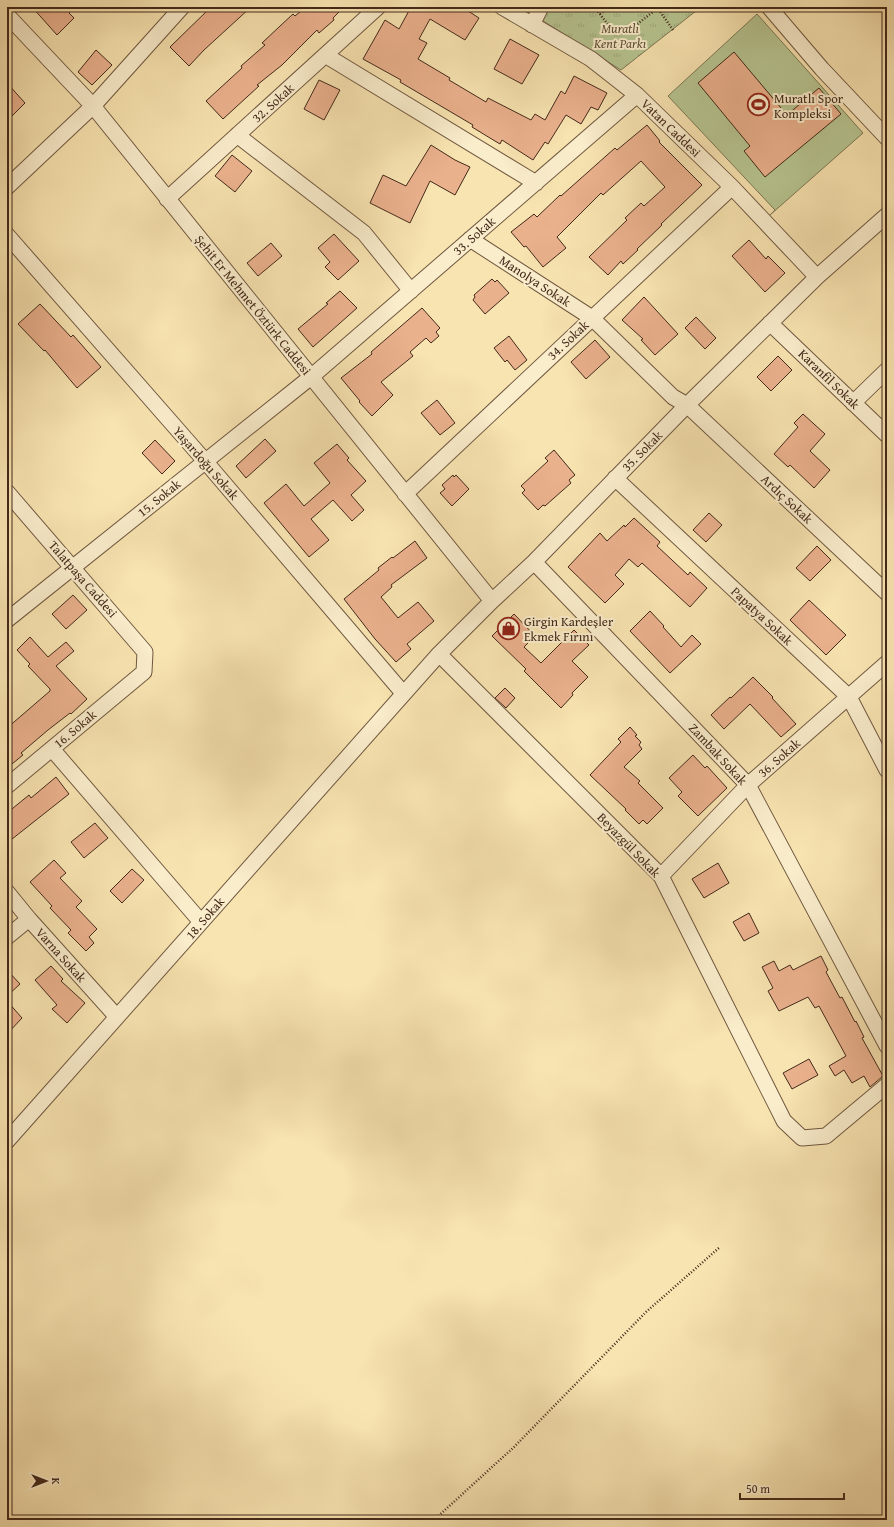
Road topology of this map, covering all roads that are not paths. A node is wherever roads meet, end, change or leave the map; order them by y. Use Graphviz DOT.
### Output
graph roads {
  1 [pos="182,7"];
  2 [pos="378,7"];
  3 [pos="502,7"];
  4 [pos="540,7"];
  5 [pos="769,7"];
  6 [pos="7,15"];
  7 [pos="532,25"];
  8 [pos="326,55"];
  9 [pos="637,95"];
  10 [pos="93,106"];
  11 [pos="237,135"];
  12 [pos="887,138"];
  13 [pos="536,183"];
  14 [pos="7,187"];
  15 [pos="732,187"];
  16 [pos="168,199"];
  17 [pos="887,215"];
  18 [pos="7,235"];
  19 [pos="470,239"];
  20 [pos="817,277"];
  21 [pos="411,290"];
  22 [pos="592,318"];
  23 [pos="770,323"];
  24 [pos="887,370"];
  25 [pos="311,377"];
  26 [pos="853,403"];
  27 [pos="687,405"];
  28 [pos="887,435"];
  29 [pos="205,461"];
  30 [pos="615,478"];
  31 [pos="7,492"];
  32 [pos="405,494"];
  33 [pos="534,562"];
  34 [pos="72,567"];
  35 [pos="887,593"];
  36 [pos="492,601"];
  37 [pos="7,620"];
  38 [pos="439,654"];
  39 [pos="887,663"];
  40 [pos="144,672"];
  41 [pos="403,694"];
  42 [pos="849,697"];
  43 [pos="52,749"];
  44 [pos="887,770"];
  45 [pos="748,785"];
  46 [pos="7,786"];
  47 [pos="661,876"];
  48 [pos="7,892"];
  49 [pos="29,919"];
  50 [pos="201,922"];
  51 [pos="7,937"];
  52 [pos="117,1017"];
  53 [pos="887,1046"];
  54 [pos="887,1085"];
  55 [pos="7,1142"];
  1 -- 10 [label="street"];
  2 -- 8 [label="street, 32. Sokak"];
  3 -- 7 [label="street, Vatan Caddesi"];
  4 -- 7 [label="street"];
  5 -- 12 [label="street"];
  6 -- 10 [label="street, Şehit Er Mehmet Öztürk Caddesi"];
  7 -- 9 [label="street, Vatan Caddesi"];
  8 -- 11 [label="street, 32. Sokak"];
  8 -- 13 [label="street"];
  9 -- 13 [label="street, 33. Sokak"];
  9 -- 15 [label="street, Vatan Caddesi"];
  10 -- 14 [label="street"];
  10 -- 16 [label="street, Şehit Er Mehmet Öztürk Caddesi"];
  11 -- 16 [label="street, 32. Sokak"];
  11 -- 21 [label="street"];
  13 -- 19 [label="street, 33. Sokak"];
  15 -- 20 [label="street, Vatan Caddesi"];
  15 -- 22 [label="street, 34. Sokak"];
  16 -- 25 [label="street, Şehit Er Mehmet Öztürk Caddesi"];
  17 -- 20 [label="street, 35. Sokak"];
  18 -- 29 [label="street, Yaşardoğu Sokak"];
  19 -- 21 [label="street, 33. Sokak"];
  19 -- 22 [label="street, Manolya Sokak"];
  20 -- 23 [label="street, 35. Sokak"];
  21 -- 25 [label="street, 33. Sokak"];
  22 -- 27 [label="street, Manolya Sokak"];
  22 -- 32 [label="street, 34. Sokak"];
  23 -- 26 [label="street, Karanfil Sokak"];
  23 -- 27 [label="street, 35. Sokak"];
  24 -- 26 [label="street"];
  25 -- 29 [label="street, 15. Sokak"];
  25 -- 32 [label="street, Şehit Er Mehmet Öztürk Caddesi"];
  26 -- 28 [label="street, Karanfil Sokak"];
  27 -- 30 [label="street, 35. Sokak"];
  27 -- 35 [label="street, Ardıç Sokak"];
  29 -- 34 [label="street, 15. Sokak"];
  29 -- 41 [label="street, Yaşardoğu Sokak"];
  30 -- 33 [label="street, 35. Sokak"];
  30 -- 42 [label="street, Papatya Sokak"];
  31 -- 34 [label="street, Talatpaşa Caddesi"];
  32 -- 36 [label="street, Şehit Er Mehmet Öztürk Caddesi"];
  33 -- 36 [label="street, 35. Sokak"];
  33 -- 45 [label="street, Zambak Sokak"];
  34 -- 37 [label="street, 15. Sokak"];
  34 -- 40 [label="street, Talatpaşa Caddesi"];
  36 -- 38 [label="street, 35. Sokak"];
  38 -- 41 [label="street, 35. Sokak"];
  38 -- 47 [label="street, Beyazgül Sokak"];
  39 -- 42 [label="street, 36. Sokak"];
  40 -- 43 [label="street, 16. Sokak"];
  41 -- 50 [label="street, 18. Sokak"];
  42 -- 44 [label="street, Papatya Sokak"];
  42 -- 45 [label="street, 36. Sokak"];
  43 -- 46 [label="street, 16. Sokak"];
  43 -- 50 [label="street"];
  45 -- 47 [label="street, 36. Sokak"];
  45 -- 53 [label="street, Zambak Sokak"];
  47 -- 54 [label="street, Beyazgül Sokak"];
  48 -- 49 [label="street, Varna Sokak"];
  49 -- 51 [label="street"];
  49 -- 52 [label="street, Varna Sokak"];
  50 -- 52 [label="street, 18. Sokak"];
  52 -- 55 [label="street, 18. Sokak"];
}
